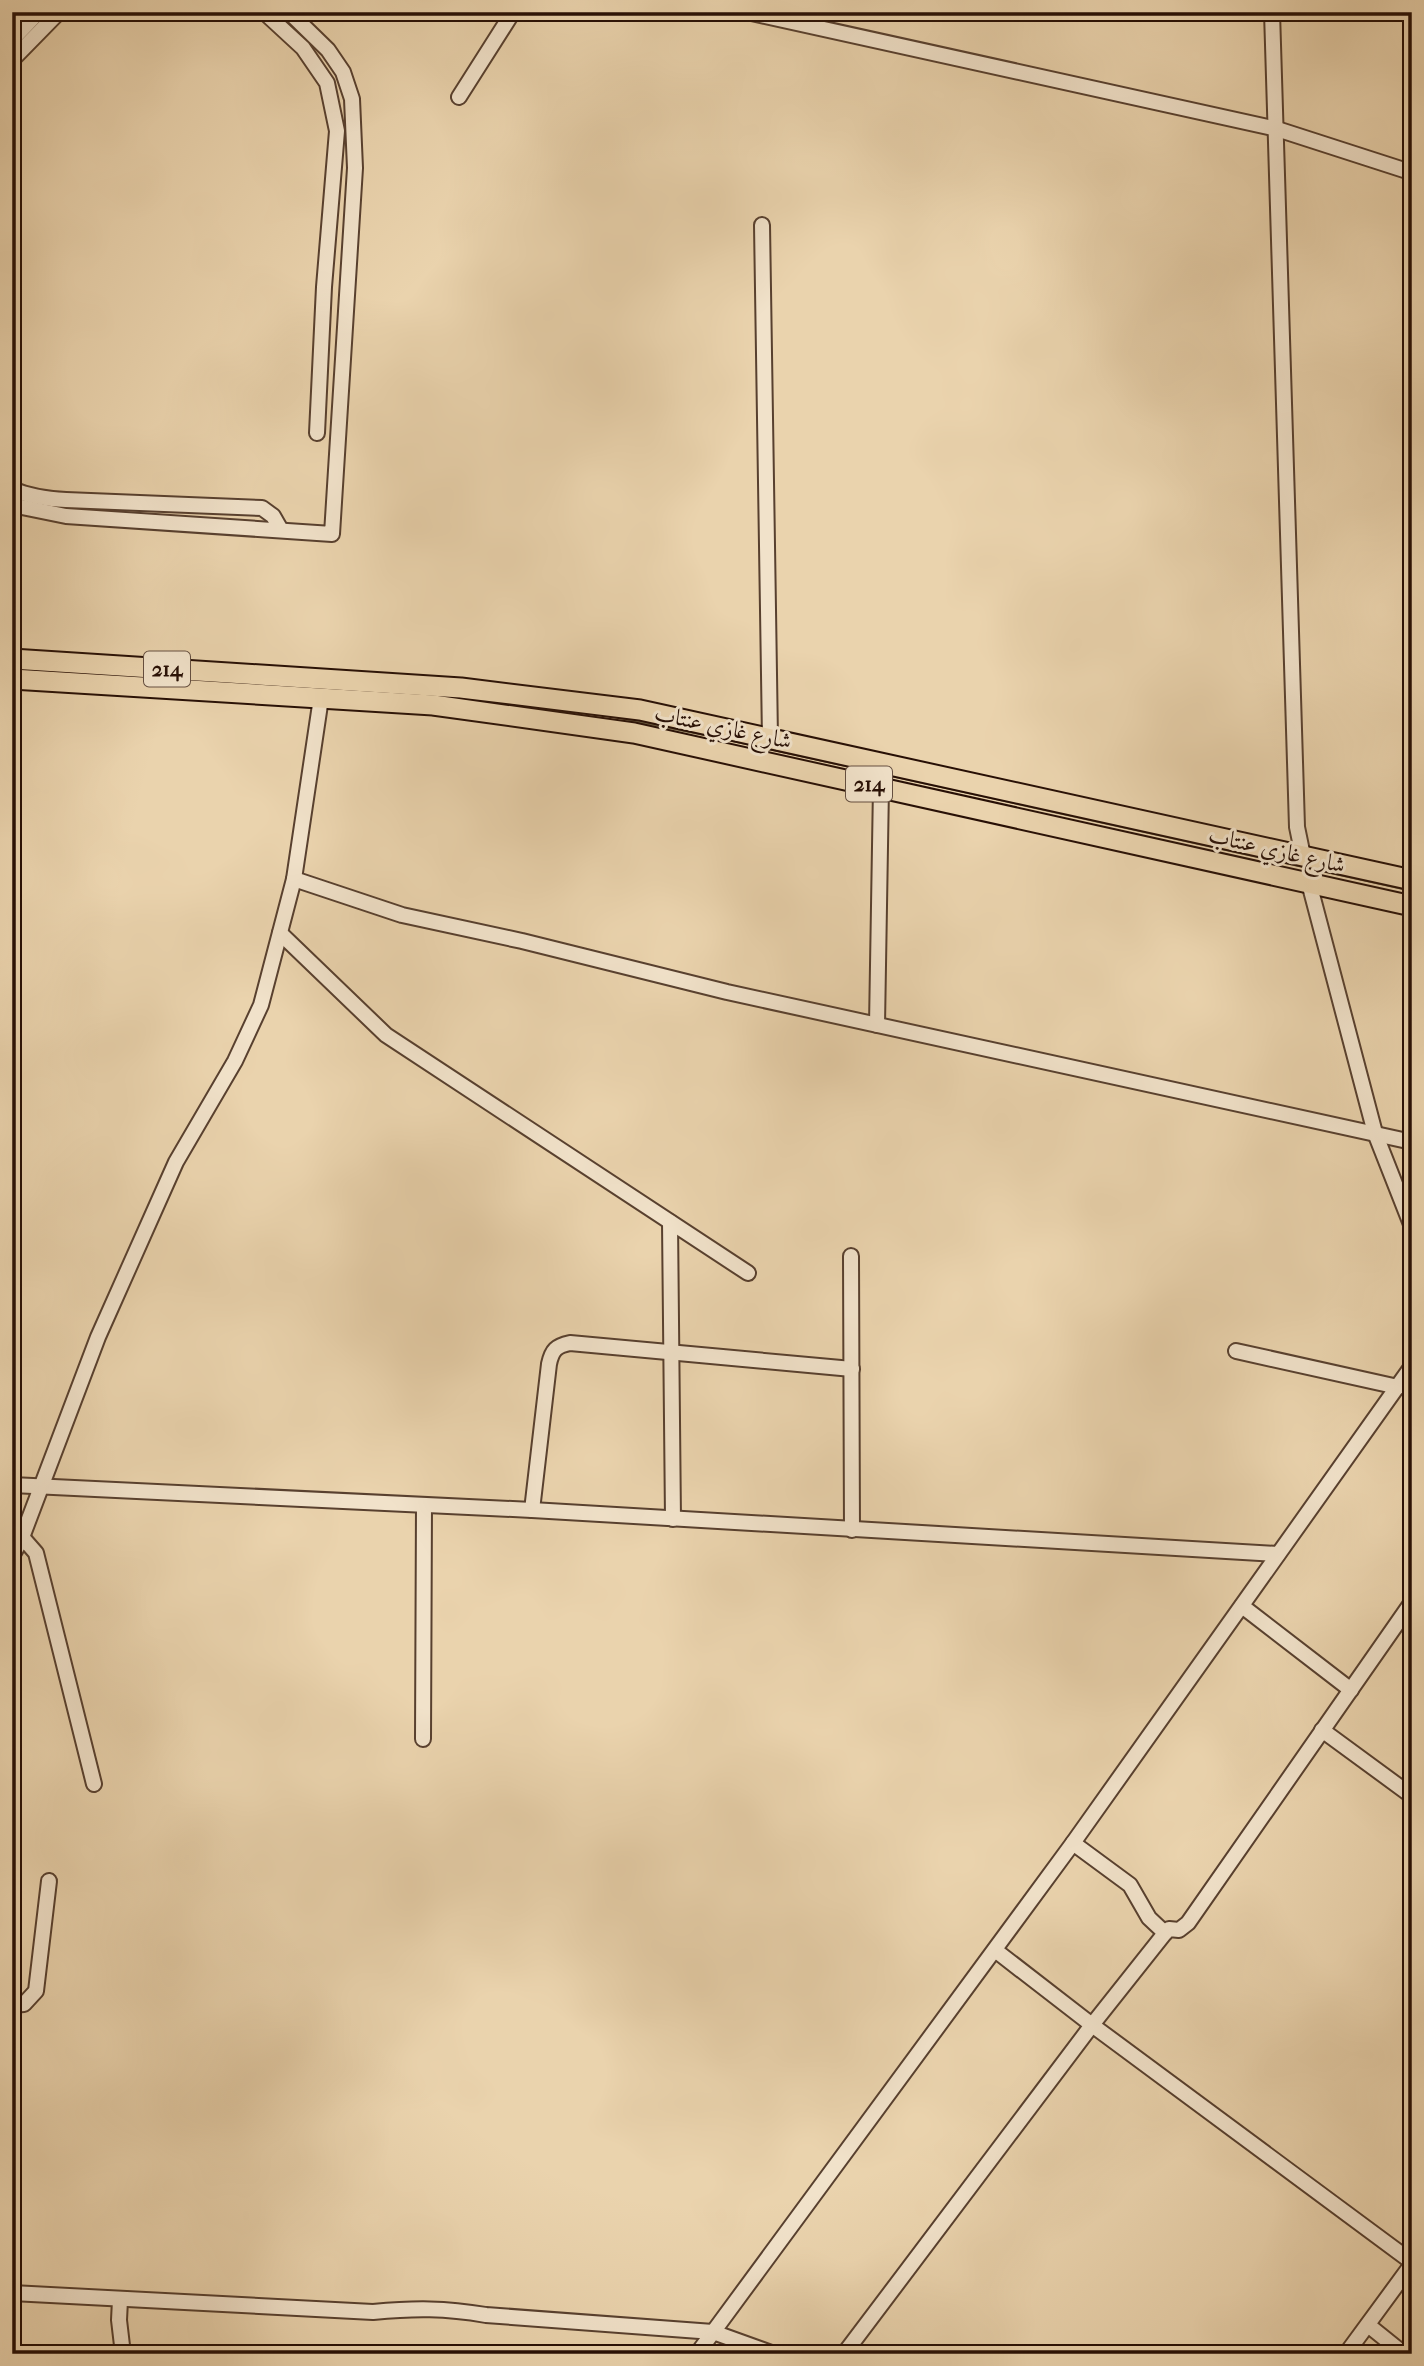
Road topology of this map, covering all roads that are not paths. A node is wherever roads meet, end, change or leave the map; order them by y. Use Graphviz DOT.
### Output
graph roads {
  1 [pos="39,12"];
  2 [pos="59,12"];
  3 [pos="264,12"];
  4 [pos="513,12"];
  5 [pos="747,12"];
  6 [pos="1272,12"];
  7 [pos="290,13"];
  8 [pos="279,26"];
  9 [pos="12,40"];
  10 [pos="12,60"];
  11 [pos="459,97"];
  12 [pos="1277,129"];
  13 [pos="1412,171"];
  14 [pos="762,225"];
  15 [pos="317,433"];
  16 [pos="12,489"];
  17 [pos="12,505"];
  18 [pos="281,530"];
  19 [pos="12,659"];
  20 [pos="12,679"];
  21 [pos="321,698"];
  22 [pos="770,738"];
  23 [pos="881,787"];
  24 [pos="1303,856"];
  25 [pos="294,879"];
  26 [pos="1412,880"];
  27 [pos="1309,883"];
  28 [pos="1412,906"];
  29 [pos="280,933"];
  30 [pos="877,1025"];
  31 [pos="1374,1133"];
  32 [pos="1412,1142"];
  33 [pos="670,1222"];
  34 [pos="1412,1227"];
  35 [pos="852,1256"];
  36 [pos="748,1273"];
  37 [pos="1236,1350"];
  38 [pos="671,1352"];
  39 [pos="1412,1366"];
  40 [pos="852,1369"];
  41 [pos="1398,1387"];
  42 [pos="12,1485"];
  43 [pos="41,1486"];
  44 [pos="424,1505"];
  45 [pos="532,1510"];
  46 [pos="673,1519"];
  47 [pos="852,1530"];
  48 [pos="22,1537"];
  49 [pos="1278,1554"];
  50 [pos="12,1556"];
  51 [pos="1412,1602"];
  52 [pos="1242,1606"];
  53 [pos="1350,1690"];
  54 [pos="1322,1730"];
  55 [pos="423,1739"];
  56 [pos="93,1784"];
  57 [pos="1412,1796"];
  58 [pos="1073,1843"];
  59 [pos="49,1881"];
  60 [pos="1165,1933"];
  61 [pos="995,1950"];
  62 [pos="12,2005"];
  63 [pos="1092,2025"];
  64 [pos="1412,2263"];
  65 [pos="12,2293"];
  66 [pos="120,2300"];
  67 [pos="1367,2325"];
  68 [pos="713,2332"];
  69 [pos="123,2354"];
  70 [pos="697,2354"];
  71 [pos="774,2354"];
  72 [pos="844,2354"];
  73 [pos="1346,2354"];
  74 [pos="1404,2354"];
  1 -- 9 [label="street"];
  2 -- 10 [label="street"];
  3 -- 8 [label="street"];
  4 -- 11 [label="street"];
  5 -- 12 [label="street"];
  6 -- 12 [label="street"];
  7 -- 8 [label="street"];
  7 -- 18 [label="street"];
  8 -- 15 [label="street"];
  12 -- 13 [label="street"];
  12 -- 24 [label="street"];
  14 -- 22 [label="street"];
  16 -- 18 [label="street"];
  17 -- 18 [label="street"];
  19 -- 22 [label="highway, 214"];
  20 -- 21 [label="highway, شارع غازي عنتاب / 214"];
  21 -- 23 [label="highway, شارع غازي عنتاب / 214"];
  21 -- 25 [label="street"];
  22 -- 24 [label="highway, 214"];
  23 -- 27 [label="highway, شارع غازي عنتاب / 214"];
  23 -- 30 [label="street"];
  24 -- 26 [label="highway, 214"];
  25 -- 29 [label="street"];
  25 -- 30 [label="street"];
  27 -- 28 [label="highway, شارع غازي عنتاب / 214"];
  27 -- 31 [label="street"];
  29 -- 33 [label="street"];
  29 -- 43 [label="street"];
  30 -- 31 [label="street"];
  31 -- 32 [label="street"];
  31 -- 34 [label="street"];
  33 -- 36 [label="street"];
  33 -- 38 [label="street"];
  35 -- 40 [label="street"];
  37 -- 41 [label="street"];
  38 -- 40 [label="street"];
  38 -- 45 [label="street"];
  38 -- 46 [label="street"];
  39 -- 41 [label="street"];
  40 -- 47 [label="street"];
  41 -- 49 [label="street"];
  42 -- 43 [label="street"];
  43 -- 44 [label="street"];
  43 -- 48 [label="street"];
  44 -- 45 [label="street"];
  44 -- 55 [label="street"];
  45 -- 46 [label="street"];
  46 -- 47 [label="street"];
  47 -- 49 [label="street"];
  48 -- 50 [label="street"];
  48 -- 56 [label="street"];
  49 -- 52 [label="street"];
  51 -- 53 [label="street"];
  52 -- 53 [label="street"];
  52 -- 58 [label="street"];
  53 -- 54 [label="street"];
  54 -- 57 [label="street"];
  54 -- 60 [label="street"];
  58 -- 60 [label="street"];
  58 -- 61 [label="street"];
  59 -- 62 [label="street"];
  60 -- 63 [label="street"];
  61 -- 63 [label="street"];
  61 -- 68 [label="street"];
  63 -- 64 [label="street"];
  63 -- 72 [label="street"];
  64 -- 67 [label="street"];
  65 -- 66 [label="street"];
  66 -- 68 [label="street"];
  66 -- 69 [label="street"];
  67 -- 73 [label="street"];
  67 -- 74 [label="street"];
  68 -- 70 [label="street"];
  68 -- 71 [label="street"];
}
